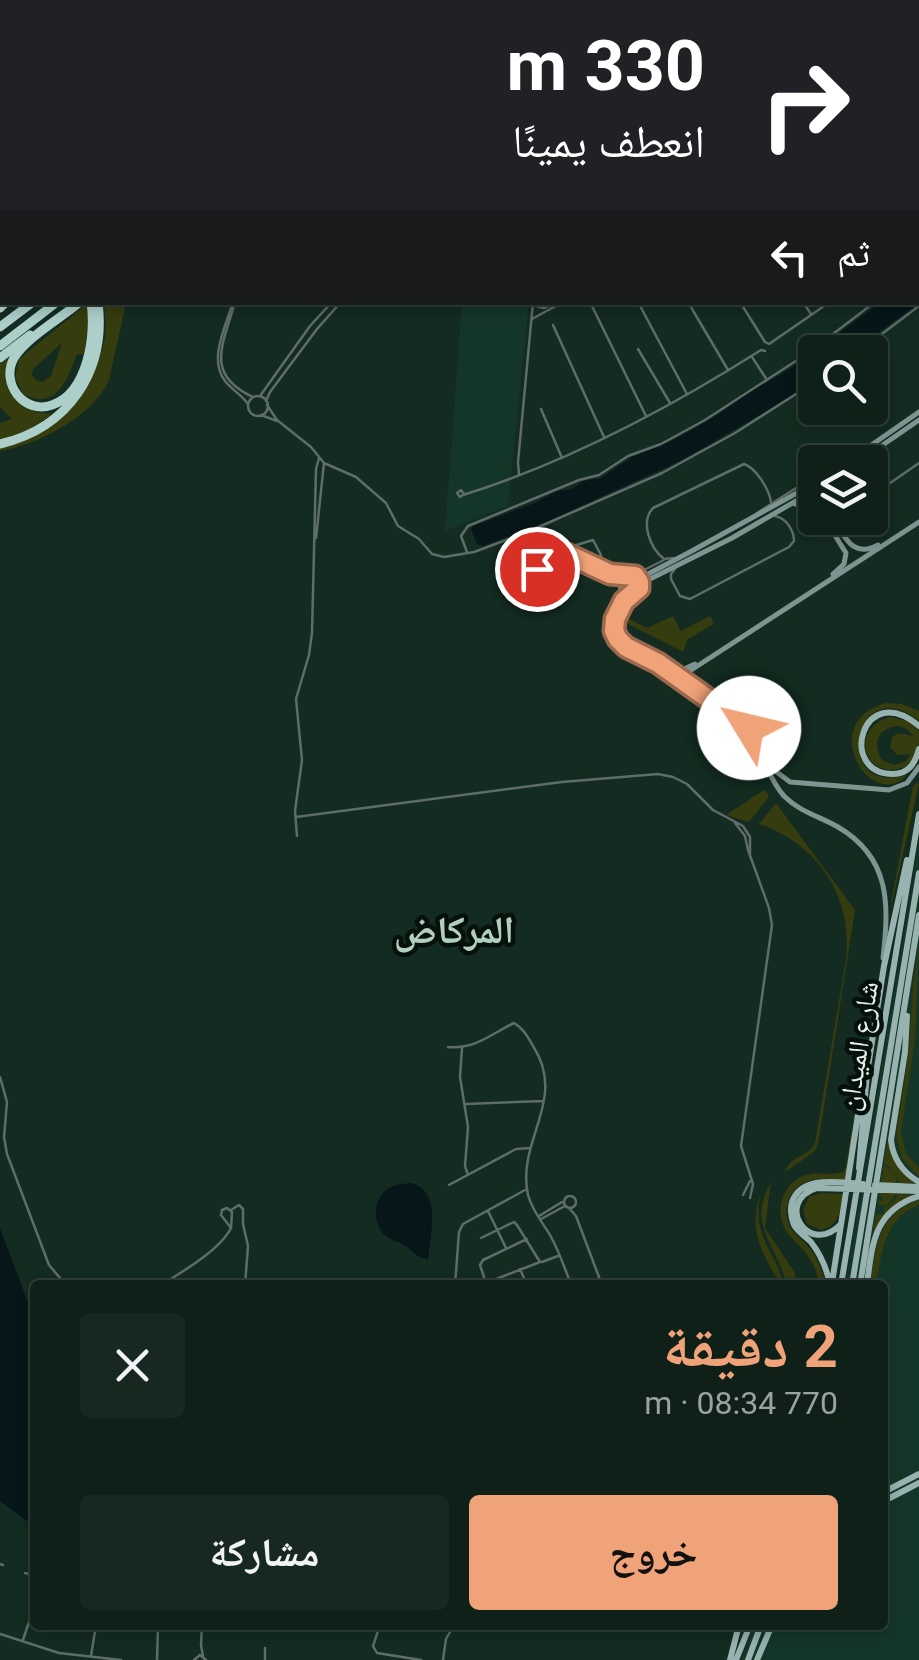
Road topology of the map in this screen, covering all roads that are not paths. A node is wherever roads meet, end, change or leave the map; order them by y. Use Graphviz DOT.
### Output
graph roads {
  1 [pos="29,305"];
  2 [pos="54,305"];
  3 [pos="74,305"];
  4 [pos="74,305"];
  5 [pos="95,305"];
  6 [pos="95,305"];
  7 [pos="233,305"];
  8 [pos="233,305"];
  9 [pos="329,305"];
  10 [pos="338,305"];
  11 [pos="532,305"];
  12 [pos="555,305"];
  13 [pos="591,305"];
  14 [pos="640,305"];
  15 [pos="690,305"];
  16 [pos="742,305"];
  17 [pos="805,305"];
  18 [pos="826,305"];
  19 [pos="871,305"];
  20 [pos="919,306"];
  21 [pos="812,315"];
  22 [pos="531,319"];
  23 [pos="553,325"];
  24 [pos="0,327"];
  25 [pos="881,335"];
  26 [pos="0,346"];
  27 [pos="638,348"];
  28 [pos="765,351"];
  29 [pos="752,356"];
  30 [pos="0,358"];
  31 [pos="728,371"];
  32 [pos="766,380"];
  33 [pos="798,393"];
  34 [pos="688,395"];
  35 [pos="260,396"];
  36 [pos="253,397"];
  37 [pos="267,403"];
  38 [pos="248,404"];
  39 [pos="671,404"];
  40 [pos="542,409"];
  41 [pos="919,412"];
  42 [pos="260,415"];
  43 [pos="646,417"];
  44 [pos="919,420"];
  45 [pos="280,422"];
  46 [pos="605,438"];
  47 [pos="0,444"];
  48 [pos="875,445"];
  49 [pos="879,445"];
  50 [pos="319,458"];
  51 [pos="562,458"];
  52 [pos="324,463"];
  53 [pos="919,463"];
  54 [pos="519,476"];
  55 [pos="888,484"];
  56 [pos="798,492"];
  57 [pos="798,494"];
  58 [pos="464,496"];
  59 [pos="798,499"];
  60 [pos="772,502"];
  61 [pos="792,504"];
  62 [pos="798,504"];
  63 [pos="318,510"];
  64 [pos="773,515"];
  65 [pos="754,518"];
  66 [pos="919,522"];
  67 [pos="835,535"];
  68 [pos="843,535"];
  69 [pos="890,541"];
  70 [pos="467,554"];
  71 [pos="567,554"];
  72 [pos="692,555"];
  73 [pos="602,558"];
  74 [pos="546,559"];
  75 [pos="665,559"];
  76 [pos="600,569"];
  77 [pos="610,574"];
  78 [pos="625,576"];
  79 [pos="635,576"];
  80 [pos="640,584"];
  81 [pos="820,587"];
  82 [pos="620,588"];
  83 [pos="630,594"];
  84 [pos="708,660"];
  85 [pos="648,666"];
  86 [pos="665,668"];
  87 [pos="680,679"];
  88 [pos="682,690"];
  89 [pos="919,726"];
  90 [pos="919,748"];
  91 [pos="919,768"];
  92 [pos="296,817"];
  93 [pos="918,817"];
  94 [pos="297,836"];
  95 [pos="919,873"];
  96 [pos="919,914"];
  97 [pos="918,930"];
  98 [pos="884,966"];
  99 [pos="907,990"];
  100 [pos="448,1047"];
  101 [pos="462,1047"];
  102 [pos="868,1073"];
  103 [pos="0,1077"];
  104 [pos="546,1101"];
  105 [pos="464,1104"];
  106 [pos="531,1148"];
  107 [pos="468,1175"];
  108 [pos="861,1176"];
  109 [pos="751,1179"];
  110 [pos="449,1184"];
  111 [pos="919,1189"];
  112 [pos="527,1190"];
  113 [pos="743,1196"];
  114 [pos="750,1198"];
  115 [pos="564,1200"];
  116 [pos="576,1205"];
  117 [pos="567,1207"];
  118 [pos="487,1209"];
  119 [pos="232,1210"];
  120 [pos="550,1212"];
  121 [pos="576,1216"];
  122 [pos="539,1218"];
  123 [pos="842,1223"];
  124 [pos="231,1228"];
  125 [pos="801,1229"];
  126 [pos="497,1230"];
  127 [pos="481,1238"];
  128 [pos="526,1239"];
  129 [pos="506,1248"];
  130 [pos="559,1255"];
  131 [pos="540,1262"];
  132 [pos="520,1269"];
  133 [pos="61,1280"];
  134 [pos="168,1280"];
  135 [pos="245,1280"];
  136 [pos="455,1280"];
  137 [pos="485,1280"];
  138 [pos="493,1280"];
  139 [pos="525,1280"];
  140 [pos="569,1280"];
  141 [pos="600,1280"];
  142 [pos="829,1280"];
  143 [pos="832,1280"];
  144 [pos="843,1280"];
  145 [pos="860,1280"];
  146 [pos="860,1280"];
  147 [pos="861,1280"];
  148 [pos="919,1474"];
  149 [pos="919,1483"];
  150 [pos="888,1490"];
  151 [pos="888,1499"];
  152 [pos="25,1573"];
  153 [pos="30,1574"];
  154 [pos="30,1619"];
  155 [pos="95,1630"];
  156 [pos="158,1630"];
  157 [pos="202,1630"];
  158 [pos="378,1630"];
  159 [pos="451,1630"];
  160 [pos="739,1630"];
  161 [pos="748,1630"];
  162 [pos="759,1630"];
  163 [pos="770,1630"];
  164 [pos="0,1634"];
  165 [pos="22,1642"];
  166 [pos="201,1645"];
  167 [pos="266,1648"];
  168 [pos="72,1658"];
  169 [pos="91,1658"];
  170 [pos="193,1658"];
  171 [pos="206,1659"];
  172 [pos="401,1659"];
  173 [pos="121,1660"];
  174 [pos="156,1660"];
  175 [pos="265,1660"];
  176 [pos="418,1660"];
  177 [pos="443,1660"];
  178 [pos="733,1660"];
  179 [pos="748,1660"];
  180 [pos="757,1660"];
  1 -- 24 [label="highway"];
  2 -- 26 [label="highway"];
  3 -- 5 [label="highway"];
  4 -- 30 [label="highway"];
  6 -- 47 [label="highway"];
  7 -- 36 [label="street"];
  8 -- 38 [label="street"];
  9 -- 35 [label="street"];
  10 -- 37 [label="street"];
  11 -- 22 [label="street"];
  12 -- 22 [label="street"];
  13 -- 43 [label="street"];
  14 -- 34 [label="street"];
  15 -- 31 [label="street"];
  16 -- 21 [label="street"];
  17 -- 21 [label="street"];
  18 -- 21 [label="street"];
  19 -- 32 [label="street"];
  20 -- 25 [label="street"];
  22 -- 54 [label="street"];
  23 -- 46 [label="street"];
  27 -- 39 [label="street"];
  28 -- 29 [label="street"];
  29 -- 31 [label="street"];
  29 -- 32 [label="street"];
  31 -- 34 [label="street"];
  32 -- 70 [label="street"];
  33 -- 70 [label="street"];
  34 -- 39 [label="street"];
  35 -- 36 [label="street"];
  35 -- 37 [label="street"];
  36 -- 38 [label="street"];
  37 -- 42 [label="street"];
  37 -- 45 [label="street"];
  38 -- 42 [label="street"];
  39 -- 43 [label="street"];
  40 -- 51 [label="street"];
  41 -- 48 [label="street"];
  42 -- 45 [label="street"];
  43 -- 46 [label="street"];
  44 -- 49 [label="street"];
  45 -- 50 [label="street"];
  46 -- 51 [label="street"];
  50 -- 52 [label="street"];
  50 -- 63 [label="street"];
  51 -- 54 [label="street"];
  52 -- 63 [label="street"];
  52 -- 70 [label="street"];
  53 -- 55 [label="street"];
  54 -- 58 [label="street"];
  56 -- 60 [label="street"];
  57 -- 65 [label="street"];
  59 -- 61 [label="street"];
  60 -- 65 [label="street"];
  60 -- 75 [label="street"];
  61 -- 62 [label="street"];
  61 -- 64 [label="street"];
  63 -- 92 [label="street"];
  64 -- 72 [label="street"];
  64 -- 72 [label="street"];
  65 -- 72 [label="street"];
  66 -- 69 [label="street"];
  67 -- 81 [label="street"];
  68 -- 69 [label="street"];
  69 -- 81 [label="street"];
  71 -- 73 [label="street"];
  71 -- 74 [label="street"];
  71 -- 76 [label="street"];
  72 -- 75 [label="street"];
  72 -- 79 [label="street"];
  72 -- 80 [label="street"];
  73 -- 75 [label="street"];
  73 -- 76 [label="street"];
  76 -- 77 [label="street"];
  77 -- 78 [label="street"];
  77 -- 82 [label="street"];
  78 -- 79 [label="street"];
  78 -- 82 [label="street"];
  79 -- 80 [label="street"];
  80 -- 83 [label="street"];
  81 -- 84 [label="street"];
  82 -- 83 [label="street"];
  82 -- 85 [label="street"];
  83 -- 86 [label="street"];
  84 -- 86 [label="street"];
  84 -- 87 [label="street"];
  85 -- 87 [label="street"];
  85 -- 88 [label="street"];
  86 -- 87 [label="street"];
  87 -- 88 [label="street"];
  87 -- 91 [label="street"];
  88 -- 98 [label="street"];
  89 -- 90 [label="main road"];
  92 -- 94 [label="street"];
  92 -- 109 [label="street"];
  93 -- 98 [label="main road"];
  93 -- 108 [label="main road, شارع الميدان"];
  95 -- 145 [label="main road, شارع الميدان"];
  96 -- 97 [label="main road"];
  97 -- 99 [label="main road"];
  98 -- 102 [label="main road"];
  99 -- 111 [label="main road"];
  99 -- 146 [label="main road"];
  100 -- 101 [label="street"];
  101 -- 104 [label="street"];
  101 -- 105 [label="street"];
  102 -- 108 [label="main road"];
  102 -- 123 [label="main road"];
  103 -- 133 [label="street"];
  104 -- 105 [label="street"];
  104 -- 106 [label="street"];
  105 -- 107 [label="street"];
  106 -- 107 [label="street"];
  106 -- 112 [label="street"];
  107 -- 110 [label="street"];
  108 -- 144 [label="main road, شارع الميدان"];
  109 -- 113 [label="street"];
  109 -- 114 [label="street"];
  111 -- 125 [label="main road"];
  111 -- 147 [label="main road"];
  112 -- 118 [label="street"];
  112 -- 122 [label="street"];
  115 -- 116 [label="street"];
  115 -- 117 [label="street"];
  115 -- 120 [label="street"];
  116 -- 117 [label="street"];
  116 -- 121 [label="street"];
  117 -- 120 [label="street"];
  117 -- 121 [label="street"];
  118 -- 126 [label="street"];
  118 -- 136 [label="street"];
  119 -- 124 [label="street"];
  119 -- 124 [label="street"];
  119 -- 135 [label="street"];
  120 -- 122 [label="street"];
  121 -- 141 [label="street"];
  122 -- 130 [label="street"];
  123 -- 125 [label="main road"];
  123 -- 143 [label="main road"];
  124 -- 134 [label="street"];
  125 -- 142 [label="main road"];
  126 -- 127 [label="street"];
  126 -- 128 [label="street"];
  126 -- 129 [label="street"];
  128 -- 129 [label="street"];
  128 -- 131 [label="street"];
  129 -- 137 [label="street"];
  130 -- 131 [label="street"];
  130 -- 140 [label="street"];
  131 -- 132 [label="street"];
  132 -- 138 [label="street"];
  132 -- 139 [label="street"];
  148 -- 150 [label="main road"];
  149 -- 151 [label="main road"];
  152 -- 153 [label="street"];
  154 -- 165 [label="street"];
  155 -- 169 [label="street"];
  156 -- 174 [label="street"];
  157 -- 166 [label="street"];
  158 -- 172 [label="street"];
  159 -- 177 [label="street"];
  160 -- 178 [label="main road"];
  161 -- 178 [label="main road"];
  162 -- 179 [label="main road"];
  163 -- 180 [label="main road"];
  164 -- 165 [label="street"];
  165 -- 168 [label="street"];
  166 -- 170 [label="street"];
  166 -- 171 [label="street"];
  167 -- 175 [label="street"];
  168 -- 169 [label="street"];
  169 -- 173 [label="street"];
  170 -- 171 [label="street"];
  172 -- 176 [label="street"];
}
